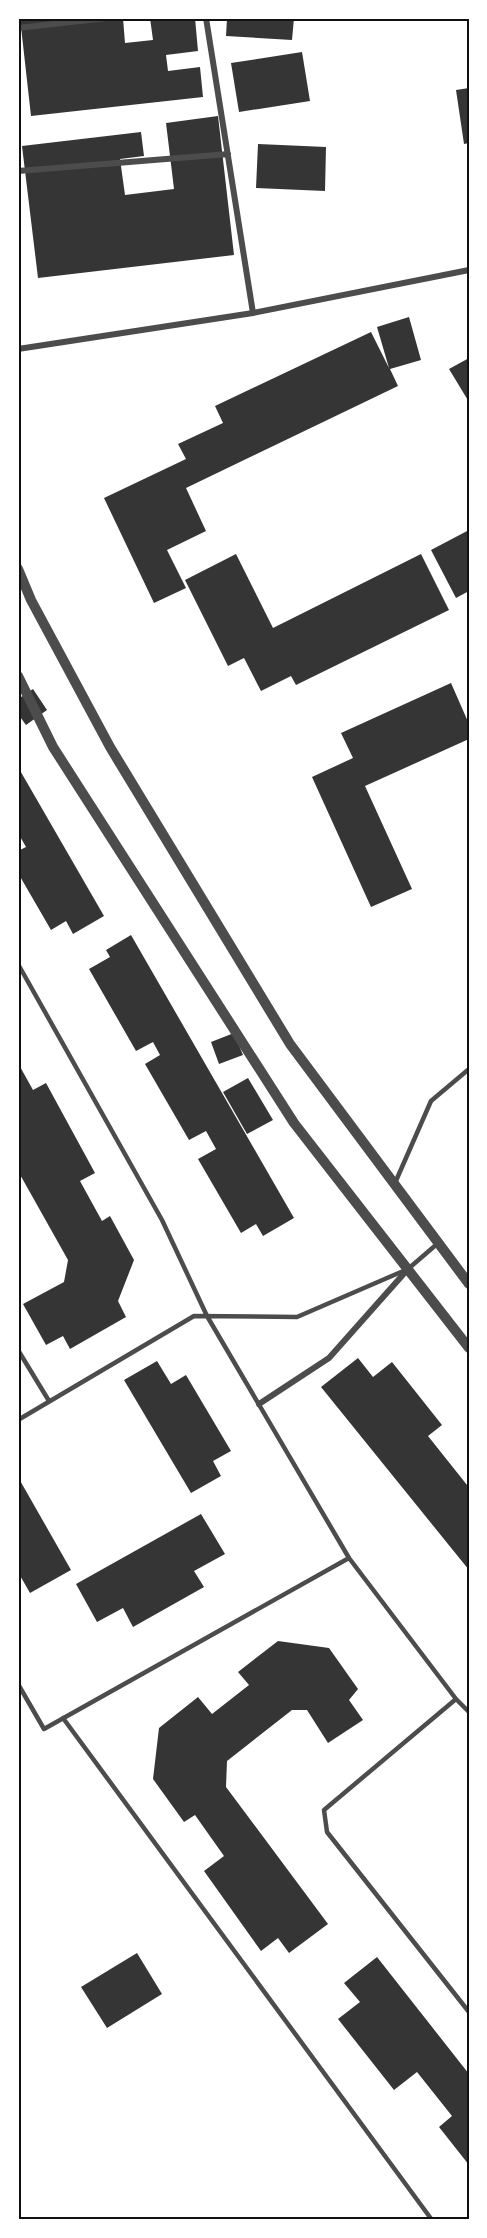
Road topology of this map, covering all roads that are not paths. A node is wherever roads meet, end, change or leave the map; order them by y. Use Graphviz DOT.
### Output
graph roads {
  1 [pos="107,18"];
  2 [pos="206,18"];
  3 [pos="18,28"];
  4 [pos="228,154"];
  5 [pos="18,171"];
  6 [pos="469,270"];
  7 [pos="253,313"];
  8 [pos="18,349"];
  9 [pos="18,568"];
  10 [pos="18,676"];
  11 [pos="18,964"];
  12 [pos="469,1069"];
  13 [pos="394,1186"];
  14 [pos="437,1244"];
  15 [pos="408,1269"];
  16 [pos="469,1284"];
  17 [pos="207,1316"];
  18 [pos="469,1348"];
  19 [pos="18,1350"];
  20 [pos="49,1401"];
  21 [pos="259,1404"];
  22 [pos="18,1420"];
  23 [pos="349,1558"];
  24 [pos="18,1684"];
  25 [pos="456,1699"];
  26 [pos="469,1712"];
  27 [pos="63,1718"];
  28 [pos="469,2012"];
  29 [pos="432,2220"];
  1 -- 3 [label="street"];
  2 -- 4 [label="street"];
  4 -- 5 [label="street"];
  4 -- 7 [label="street"];
  6 -- 7 [label="street"];
  7 -- 8 [label="street"];
  9 -- 13 [label="street"];
  10 -- 15 [label="street"];
  11 -- 17 [label="lane"];
  12 -- 13 [label="lane"];
  13 -- 14 [label="street"];
  14 -- 15 [label="lane"];
  14 -- 16 [label="street"];
  15 -- 17 [label="lane"];
  15 -- 18 [label="street"];
  15 -- 21 [label="street"];
  17 -- 20 [label="lane"];
  17 -- 21 [label="lane"];
  19 -- 20 [label="lane"];
  20 -- 22 [label="lane"];
  21 -- 23 [label="lane"];
  23 -- 25 [label="lane"];
  23 -- 27 [label="lane"];
  24 -- 27 [label="lane"];
  25 -- 26 [label="lane"];
  25 -- 28 [label="lane"];
  27 -- 29 [label="lane"];
}
